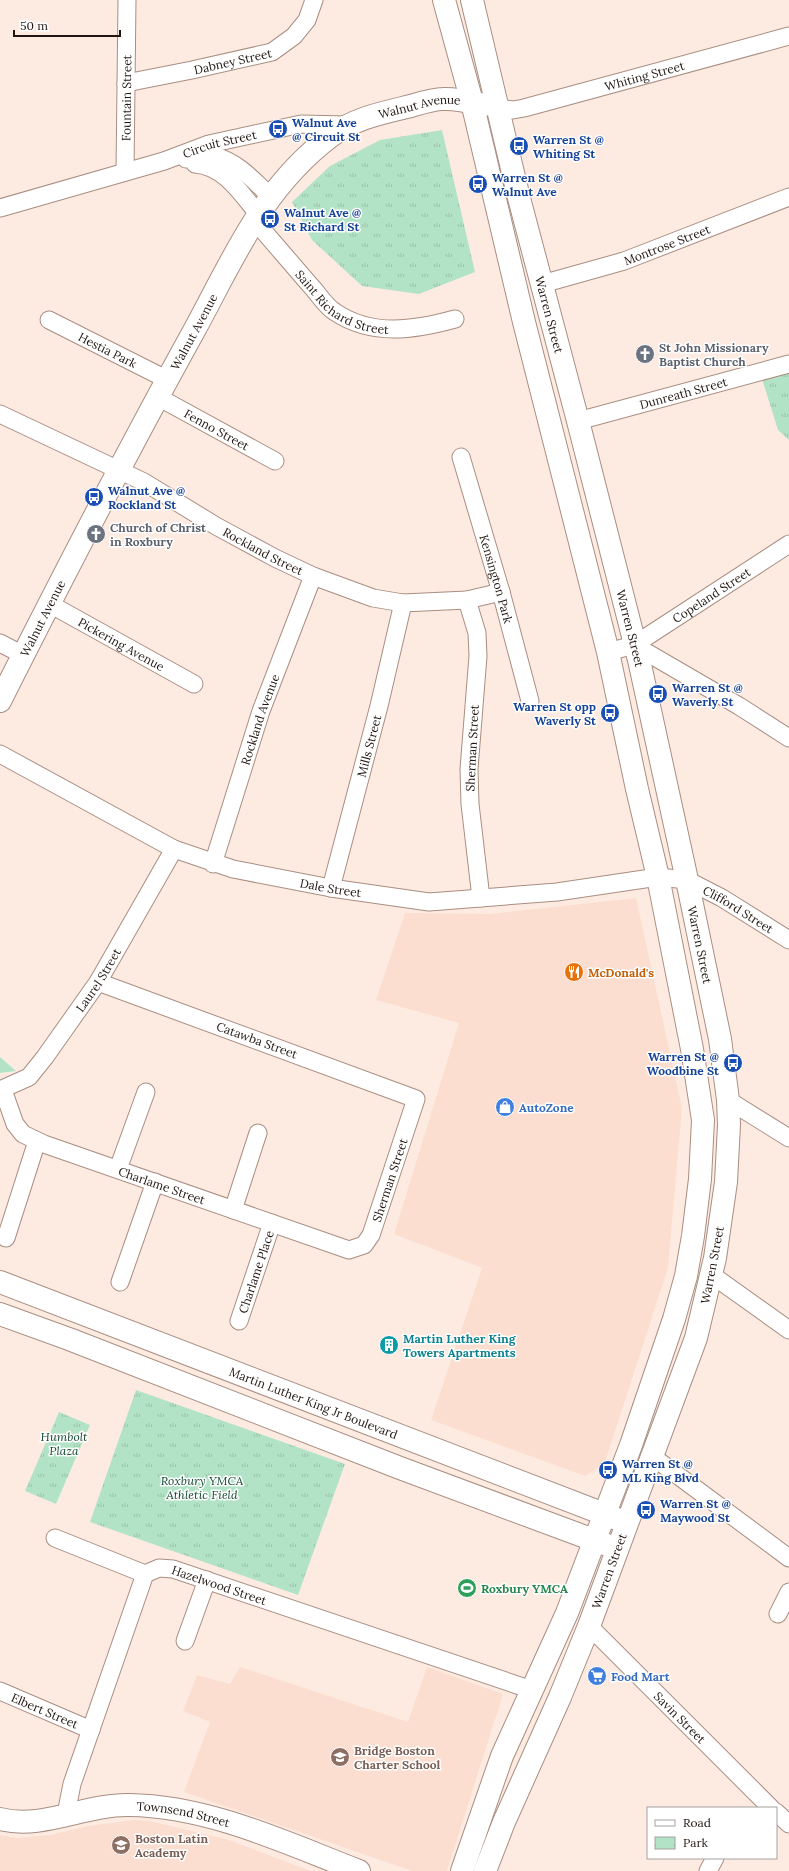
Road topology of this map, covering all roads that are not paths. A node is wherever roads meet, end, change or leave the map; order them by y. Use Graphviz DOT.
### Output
graph roads {
  1 [pos="127,0"];
  2 [pos="314,0"];
  3 [pos="444,0"];
  4 [pos="472,0"];
  5 [pos="789,36"];
  6 [pos="126,83"];
  7 [pos="472,102"];
  8 [pos="498,108"];
  9 [pos="347,125"];
  10 [pos="164,161"];
  11 [pos="125,172"];
  12 [pos="789,197"];
  13 [pos="0,208"];
  14 [pos="261,210"];
  15 [pos="542,284"];
  16 [pos="455,319"];
  17 [pos="49,320"];
  18 [pos="789,364"];
  19 [pos="162,388"];
  20 [pos="0,414"];
  21 [pos="578,421"];
  22 [pos="461,457"];
  23 [pos="275,462"];
  24 [pos="118,470"];
  25 [pos="789,544"];
  26 [pos="313,576"];
  27 [pos="501,592"];
  28 [pos="467,600"];
  29 [pos="48,603"];
  30 [pos="402,603"];
  31 [pos="0,643"];
  32 [pos="634,645"];
  33 [pos="608,652"];
  34 [pos="23,655"];
  35 [pos="194,684"];
  36 [pos="0,701"];
  37 [pos="530,701"];
  38 [pos="789,738"];
  39 [pos="0,754"];
  40 [pos="174,850"];
  41 [pos="213,864"];
  42 [pos="658,877"];
  43 [pos="687,880"];
  44 [pos="331,888"];
  45 [pos="481,898"];
  46 [pos="789,940"];
  47 [pos="98,982"];
  48 [pos="1,1090"];
  49 [pos="146,1092"];
  50 [pos="416,1099"];
  51 [pos="728,1100"];
  52 [pos="258,1134"];
  53 [pos="789,1138"];
  54 [pos="37,1141"];
  55 [pos="118,1169"];
  56 [pos="155,1182"];
  57 [pos="233,1210"];
  58 [pos="272,1223"];
  59 [pos="6,1238"];
  60 [pos="349,1250"];
  61 [pos="712,1275"];
  62 [pos="0,1282"];
  63 [pos="120,1282"];
  64 [pos="0,1314"];
  65 [pos="239,1321"];
  66 [pos="789,1330"];
  67 [pos="652,1457"];
  68 [pos="604,1514"];
  69 [pos="627,1524"];
  70 [pos="55,1538"];
  71 [pos="594,1541"];
  72 [pos="617,1549"];
  73 [pos="789,1558"];
  74 [pos="145,1574"];
  75 [pos="207,1580"];
  76 [pos="789,1592"];
  77 [pos="778,1614"];
  78 [pos="589,1626"];
  79 [pos="185,1641"];
  80 [pos="532,1690"];
  81 [pos="0,1691"];
  82 [pos="91,1730"];
  83 [pos="768,1807"];
  84 [pos="66,1814"];
  85 [pos="777,1814"];
  86 [pos="0,1819"];
  87 [pos="789,1824"];
  88 [pos="714,1859"];
  89 [pos="359,1871"];
  90 [pos="462,1871"];
  91 [pos="485,1871"];
  92 [pos="708,1871"];
  1 -- 6 [label="street, Fountain Street"];
  2 -- 6 [label="street, Dabney Street"];
  3 -- 7 [label="main road, Warren Street"];
  4 -- 8 [label="main road, Warren Street"];
  5 -- 8 [label="street, Whiting Street"];
  6 -- 11 [label="street, Fountain Street"];
  7 -- 8 [label="main road, Walnut Avenue"];
  7 -- 9 [label="main road, Walnut Avenue"];
  7 -- 33 [label="main road, Warren Street"];
  8 -- 15 [label="main road, Warren Street"];
  9 -- 10 [label="street, Circuit Street"];
  9 -- 14 [label="main road, Walnut Avenue"];
  10 -- 11 [label="street, Circuit Street"];
  10 -- 14 [label="street, Circuit Street"];
  11 -- 13 [label="street, Circuit Street"];
  12 -- 15 [label="street, Montrose Street"];
  14 -- 16 [label="street, Saint Richard Street"];
  14 -- 19 [label="main road, Walnut Avenue"];
  15 -- 21 [label="main road, Warren Street"];
  17 -- 19 [label="street, Hestia Park"];
  18 -- 21 [label="street, Dunreath Street"];
  19 -- 23 [label="street, Fenno Street"];
  19 -- 24 [label="main road, Walnut Avenue"];
  20 -- 24 [label="street, Rockland Street"];
  21 -- 32 [label="main road, Warren Street"];
  22 -- 27 [label="street, Kensington Park"];
  24 -- 26 [label="street, Rockland Street"];
  24 -- 29 [label="main road, Walnut Avenue"];
  25 -- 32 [label="street, Copeland Street"];
  26 -- 30 [label="street, Rockland Street"];
  26 -- 41 [label="street, Rockland Avenue"];
  27 -- 28 [label="street, Rockland Street"];
  27 -- 37 [label="street, Kensington Park"];
  28 -- 30 [label="street, Rockland Street"];
  28 -- 45 [label="street, Sherman Street"];
  29 -- 34 [label="main road, Walnut Avenue"];
  29 -- 35 [label="street, Pickering Avenue"];
  30 -- 44 [label="street, Mills Street"];
  31 -- 34 [label="street"];
  32 -- 33 [label="street, Copeland Street"];
  32 -- 38 [label="street"];
  32 -- 43 [label="main road, Warren Street"];
  33 -- 42 [label="main road, Warren Street"];
  34 -- 36 [label="main road, Walnut Avenue"];
  39 -- 40 [label="street, Dale Street"];
  40 -- 41 [label="street, Dale Street"];
  40 -- 47 [label="street, Laurel Street"];
  41 -- 44 [label="street, Dale Street"];
  42 -- 43 [label="street, Dale Street"];
  42 -- 45 [label="street, Dale Street"];
  42 -- 68 [label="main road, Warren Street"];
  43 -- 46 [label="street, Clifford Street"];
  43 -- 51 [label="main road, Warren Street"];
  44 -- 45 [label="street, Dale Street"];
  47 -- 48 [label="street, Laurel Street"];
  47 -- 50 [label="street, Catawba Street"];
  48 -- 54 [label="street, Charlame Street"];
  49 -- 55 [label="street"];
  50 -- 60 [label="street, Sherman Street"];
  51 -- 53 [label="street"];
  51 -- 61 [label="main road, Warren Street"];
  52 -- 57 [label="street"];
  54 -- 55 [label="street, Charlame Street"];
  54 -- 59 [label="street"];
  55 -- 56 [label="street, Charlame Street"];
  56 -- 57 [label="street, Charlame Street"];
  56 -- 63 [label="street"];
  57 -- 58 [label="street, Charlame Street"];
  58 -- 60 [label="street, Charlame Street"];
  58 -- 65 [label="street, Charlame Place"];
  61 -- 66 [label="street"];
  61 -- 67 [label="main road, Warren Street"];
  62 -- 68 [label="main road, Martin Luther King Jr Boulevard"];
  64 -- 71 [label="main road"];
  67 -- 69 [label="main road, Warren Street"];
  67 -- 73 [label="street"];
  68 -- 69 [label="main road, Martin Luther King Jr Boulevard"];
  68 -- 71 [label="main road, Warren Street"];
  69 -- 72 [label="main road, Warren Street"];
  70 -- 74 [label="street"];
  71 -- 72 [label="main road"];
  71 -- 80 [label="main road, Warren Street"];
  72 -- 78 [label="main road, Warren Street"];
  74 -- 75 [label="street, Hazelwood Street"];
  74 -- 82 [label="street"];
  75 -- 79 [label="street"];
  75 -- 80 [label="street, Hazelwood Street"];
  76 -- 77 [label="street"];
  78 -- 83 [label="street, Savin Street"];
  78 -- 91 [label="main road, Warren Street"];
  80 -- 90 [label="main road, Warren Street"];
  81 -- 82 [label="street, Elbert Street"];
  82 -- 84 [label="street"];
  84 -- 86 [label="main road, Townsend Street"];
  84 -- 89 [label="main road, Townsend Street"];
  85 -- 87 [label="street, Savin Street"];
  88 -- 92 [label="street"];
}
